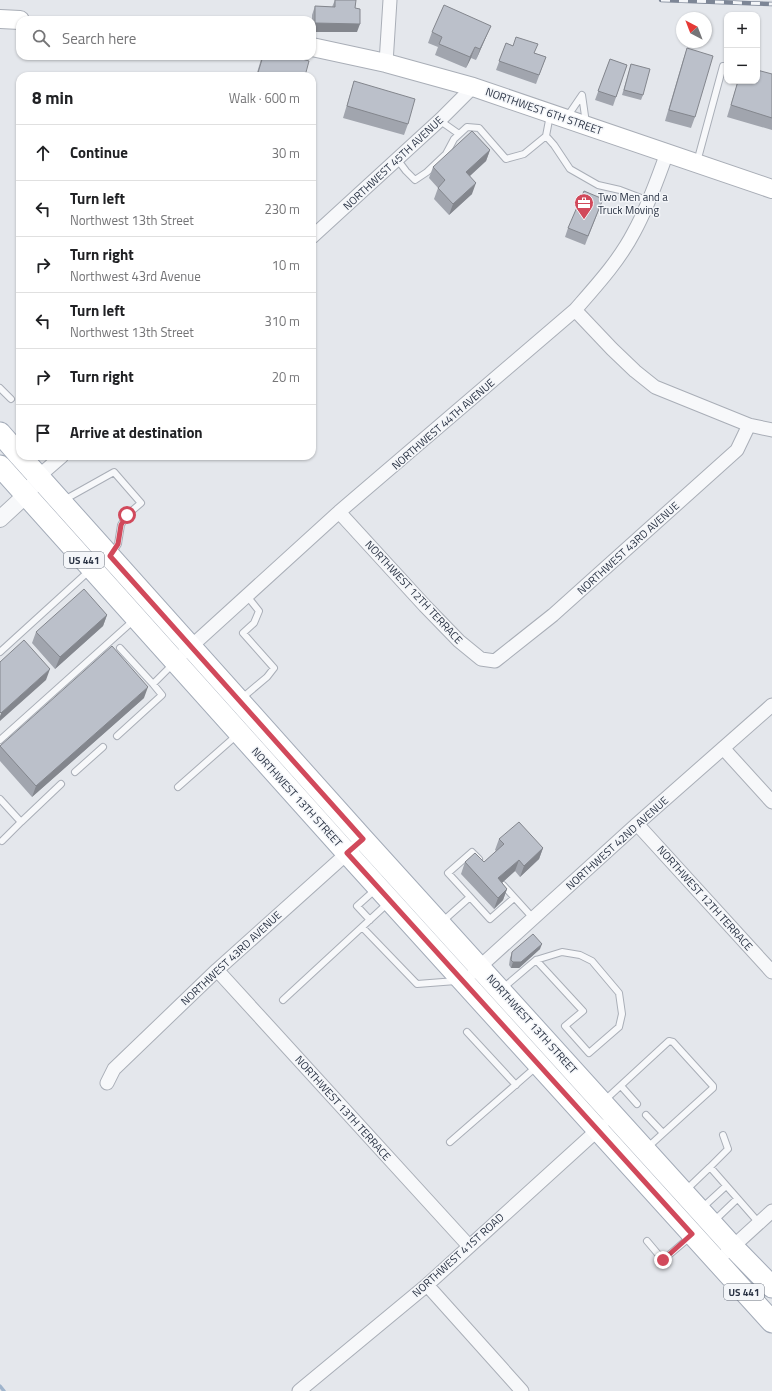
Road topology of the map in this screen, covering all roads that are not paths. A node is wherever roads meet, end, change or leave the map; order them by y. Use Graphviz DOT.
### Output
graph roads {
  1 [pos="390,0"];
  2 [pos="0,19"];
  3 [pos="16,20"];
  4 [pos="316,49"];
  5 [pos="386,63"];
  6 [pos="723,66"];
  7 [pos="473,87"];
  8 [pos="558,116"];
  9 [pos="439,120"];
  10 [pos="587,126"];
  11 [pos="459,134"];
  12 [pos="546,136"];
  13 [pos="667,153"];
  14 [pos="397,160"];
  15 [pos="697,163"];
  16 [pos="772,189"];
  17 [pos="649,201"];
  18 [pos="316,233"];
  19 [pos="575,310"];
  20 [pos="0,388"];
  21 [pos="11,399"];
  22 [pos="749,425"];
  23 [pos="772,430"];
  24 [pos="0,433"];
  25 [pos="16,451"];
  26 [pos="24,460"];
  27 [pos="57,460"];
  28 [pos="0,466"];
  29 [pos="39,476"];
  30 [pos="26,495"];
  31 [pos="61,502"];
  32 [pos="339,512"];
  33 [pos="0,519"];
  34 [pos="110,556"];
  35 [pos="92,569"];
  36 [pos="247,596"];
  37 [pos="136,618"];
  38 [pos="191,647"];
  39 [pos="120,648"];
  40 [pos="0,652"];
  41 [pos="175,661"];
  42 [pos="495,661"];
  43 [pos="153,684"];
  44 [pos="239,700"];
  45 [pos="772,705"];
  46 [pos="239,733"];
  47 [pos="117,736"];
  48 [pos="0,740"];
  49 [pos="103,747"];
  50 [pos="723,748"];
  51 [pos="75,772"];
  52 [pos="61,784"];
  53 [pos="178,787"];
  54 [pos="770,796"];
  55 [pos="0,799"];
  56 [pos="21,822"];
  57 [pos="638,824"];
  58 [pos="363,839"];
  59 [pos="2,841"];
  60 [pos="347,853"];
  61 [pos="486,866"];
  62 [pos="503,885"];
  63 [pos="384,894"];
  64 [pos="470,897"];
  65 [pos="514,898"];
  66 [pos="533,918"];
  67 [pos="370,920"];
  68 [pos="440,924"];
  69 [pos="362,927"];
  70 [pos="536,960"];
  71 [pos="479,967"];
  72 [pos="217,970"];
  73 [pos="772,972"];
  74 [pos="463,981"];
  75 [pos="500,990"];
  76 [pos="283,1000"];
  77 [pos="466,1032"];
  78 [pos="539,1065"];
  79 [pos="107,1083"];
  80 [pos="516,1085"];
  81 [pos="620,1086"];
  82 [pos="637,1104"];
  83 [pos="608,1109"];
  84 [pos="646,1115"];
  85 [pos="598,1130"];
  86 [pos="663,1133"];
  87 [pos="723,1134"];
  88 [pos="450,1142"];
  89 [pos="645,1150"];
  90 [pos="710,1167"];
  91 [pos="726,1186"];
  92 [pos="684,1192"];
  93 [pos="737,1199"];
  94 [pos="772,1211"];
  95 [pos="705,1216"];
  96 [pos="759,1223"];
  97 [pos="692,1234"];
  98 [pos="647,1241"];
  99 [pos="469,1246"];
  100 [pos="733,1247"];
  101 [pos="717,1261"];
  102 [pos="427,1285"];
  103 [pos="772,1288"];
  104 [pos="772,1322"];
  105 [pos="299,1391"];
  106 [pos="522,1391"];
  1 -- 5 [label="street"];
  2 -- 3 [label="main road"];
  4 -- 5 [label="main road, NORTHWEST 6TH STREET"];
  5 -- 7 [label="main road, NORTHWEST 6TH STREET"];
  6 -- 15 [label="lane"];
  7 -- 8 [label="main road, NORTHWEST 6TH STREET"];
  7 -- 9 [label="street, NORTHWEST 45TH AVENUE"];
  8 -- 10 [label="main road, NORTHWEST 6TH STREET"];
  8 -- 10 [label="lane"];
  8 -- 12 [label="lane"];
  9 -- 11 [label="lane"];
  9 -- 14 [label="street, NORTHWEST 45TH AVENUE"];
  10 -- 13 [label="main road, NORTHWEST 6TH STREET"];
  11 -- 12 [label="lane"];
  11 -- 14 [label="lane"];
  12 -- 17 [label="lane"];
  13 -- 15 [label="main road, NORTHWEST 6TH STREET"];
  13 -- 17 [label="street, NORTHWEST 44TH AVENUE"];
  14 -- 18 [label="street, NORTHWEST 45TH AVENUE"];
  15 -- 16 [label="main road, NORTHWEST 6TH STREET"];
  17 -- 19 [label="street, NORTHWEST 44TH AVENUE"];
  19 -- 22 [label="street"];
  19 -- 32 [label="street, NORTHWEST 44TH AVENUE"];
  20 -- 21 [label="lane"];
  22 -- 23 [label="street"];
  22 -- 42 [label="street, NORTHWEST 43RD AVENUE"];
  24 -- 25 [label="main road, NORTHWEST 13TH STREET / US 441"];
  26 -- 29 [label="main road, NORTHWEST 13TH STREET / US 441"];
  27 -- 29 [label="street"];
  28 -- 30 [label="main road, NORTHWEST 13TH STREET / US 441"];
  29 -- 30 [label="street"];
  29 -- 31 [label="main road, NORTHWEST 13TH STREET / US 441"];
  30 -- 33 [label="street"];
  30 -- 35 [label="main road, NORTHWEST 13TH STREET / US 441"];
  31 -- 34 [label="main road, NORTHWEST 13TH STREET / US 441"];
  31 -- 34 [label="lane"];
  32 -- 36 [label="street, NORTHWEST 44TH AVENUE"];
  32 -- 42 [label="street, NORTHWEST 12TH TERRACE"];
  34 -- 38 [label="main road, NORTHWEST 13TH STREET / US 441"];
  35 -- 37 [label="main road, NORTHWEST 13TH STREET / US 441"];
  35 -- 40 [label="lane"];
  36 -- 38 [label="street, NORTHWEST 44TH AVENUE"];
  36 -- 44 [label="lane"];
  37 -- 41 [label="main road, NORTHWEST 13TH STREET / US 441"];
  37 -- 48 [label="lane"];
  38 -- 41 [label="street, NORTHWEST 44TH AVENUE"];
  38 -- 44 [label="main road, NORTHWEST 13TH STREET / US 441"];
  39 -- 43 [label="lane"];
  41 -- 43 [label="lane"];
  41 -- 46 [label="main road, NORTHWEST 13TH STREET / US 441"];
  43 -- 47 [label="lane"];
  44 -- 58 [label="main road, NORTHWEST 13TH STREET / US 441"];
  45 -- 50 [label="street, NORTHWEST 42ND AVENUE"];
  46 -- 53 [label="lane"];
  46 -- 60 [label="main road, NORTHWEST 13TH STREET / US 441"];
  49 -- 51 [label="lane"];
  50 -- 54 [label="street"];
  50 -- 57 [label="street, NORTHWEST 42ND AVENUE"];
  52 -- 56 [label="lane"];
  55 -- 56 [label="lane"];
  56 -- 59 [label="lane"];
  57 -- 66 [label="street, NORTHWEST 42ND AVENUE"];
  57 -- 73 [label="street, NORTHWEST 12TH TERRACE"];
  58 -- 60 [label="street, NORTHWEST 43RD AVENUE"];
  58 -- 68 [label="main road, NORTHWEST 13TH STREET / US 441"];
  60 -- 63 [label="main road, NORTHWEST 13TH STREET / US 441"];
  60 -- 72 [label="street, NORTHWEST 43RD AVENUE"];
  61 -- 64 [label="lane"];
  62 -- 65 [label="lane"];
  63 -- 67 [label="lane"];
  63 -- 67 [label="lane"];
  63 -- 74 [label="main road, NORTHWEST 13TH STREET / US 441"];
  64 -- 65 [label="lane"];
  64 -- 68 [label="lane"];
  65 -- 66 [label="lane"];
  66 -- 71 [label="street, NORTHWEST 42ND AVENUE"];
  67 -- 69 [label="lane"];
  68 -- 71 [label="main road, NORTHWEST 13TH STREET / US 441"];
  69 -- 74 [label="lane"];
  69 -- 76 [label="lane"];
  70 -- 70 [label="lane"];
  70 -- 75 [label="lane"];
  71 -- 74 [label="street, NORTHWEST 42ND AVENUE"];
  71 -- 75 [label="main road, NORTHWEST 13TH STREET / US 441"];
  72 -- 79 [label="street, NORTHWEST 43RD AVENUE"];
  72 -- 99 [label="street, NORTHWEST 13TH TERRACE"];
  74 -- 78 [label="main road, NORTHWEST 13TH STREET / US 441"];
  75 -- 83 [label="main road, NORTHWEST 13TH STREET / US 441"];
  77 -- 80 [label="lane"];
  78 -- 80 [label="lane"];
  78 -- 85 [label="main road, NORTHWEST 13TH STREET / US 441"];
  80 -- 88 [label="lane"];
  81 -- 82 [label="lane"];
  81 -- 83 [label="lane"];
  81 -- 86 [label="lane"];
  83 -- 85 [label="street, NORTHWEST 41ST ROAD"];
  83 -- 89 [label="main road, NORTHWEST 13TH STREET / US 441"];
  84 -- 86 [label="lane"];
  85 -- 97 [label="main road, NORTHWEST 13TH STREET / US 441"];
  85 -- 99 [label="street, NORTHWEST 41ST ROAD"];
  86 -- 89 [label="lane"];
  87 -- 90 [label="lane"];
  89 -- 92 [label="main road, NORTHWEST 13TH STREET / US 441"];
  90 -- 91 [label="lane"];
  90 -- 92 [label="lane"];
  91 -- 93 [label="lane"];
  91 -- 95 [label="lane"];
  92 -- 95 [label="main road, NORTHWEST 13TH STREET / US 441"];
  93 -- 95 [label="lane"];
  93 -- 96 [label="lane"];
  94 -- 96 [label="street"];
  95 -- 100 [label="main road, NORTHWEST 13TH STREET / US 441"];
  96 -- 100 [label="street"];
  97 -- 98 [label="lane"];
  97 -- 101 [label="main road, NORTHWEST 13TH STREET / US 441"];
  99 -- 102 [label="street, NORTHWEST 41ST ROAD"];
  100 -- 101 [label="street"];
  100 -- 103 [label="main road, NORTHWEST 13TH STREET / US 441"];
  101 -- 104 [label="main road, NORTHWEST 13TH STREET / US 441"];
  102 -- 105 [label="street, NORTHWEST 41ST ROAD"];
  102 -- 106 [label="street"];
}
